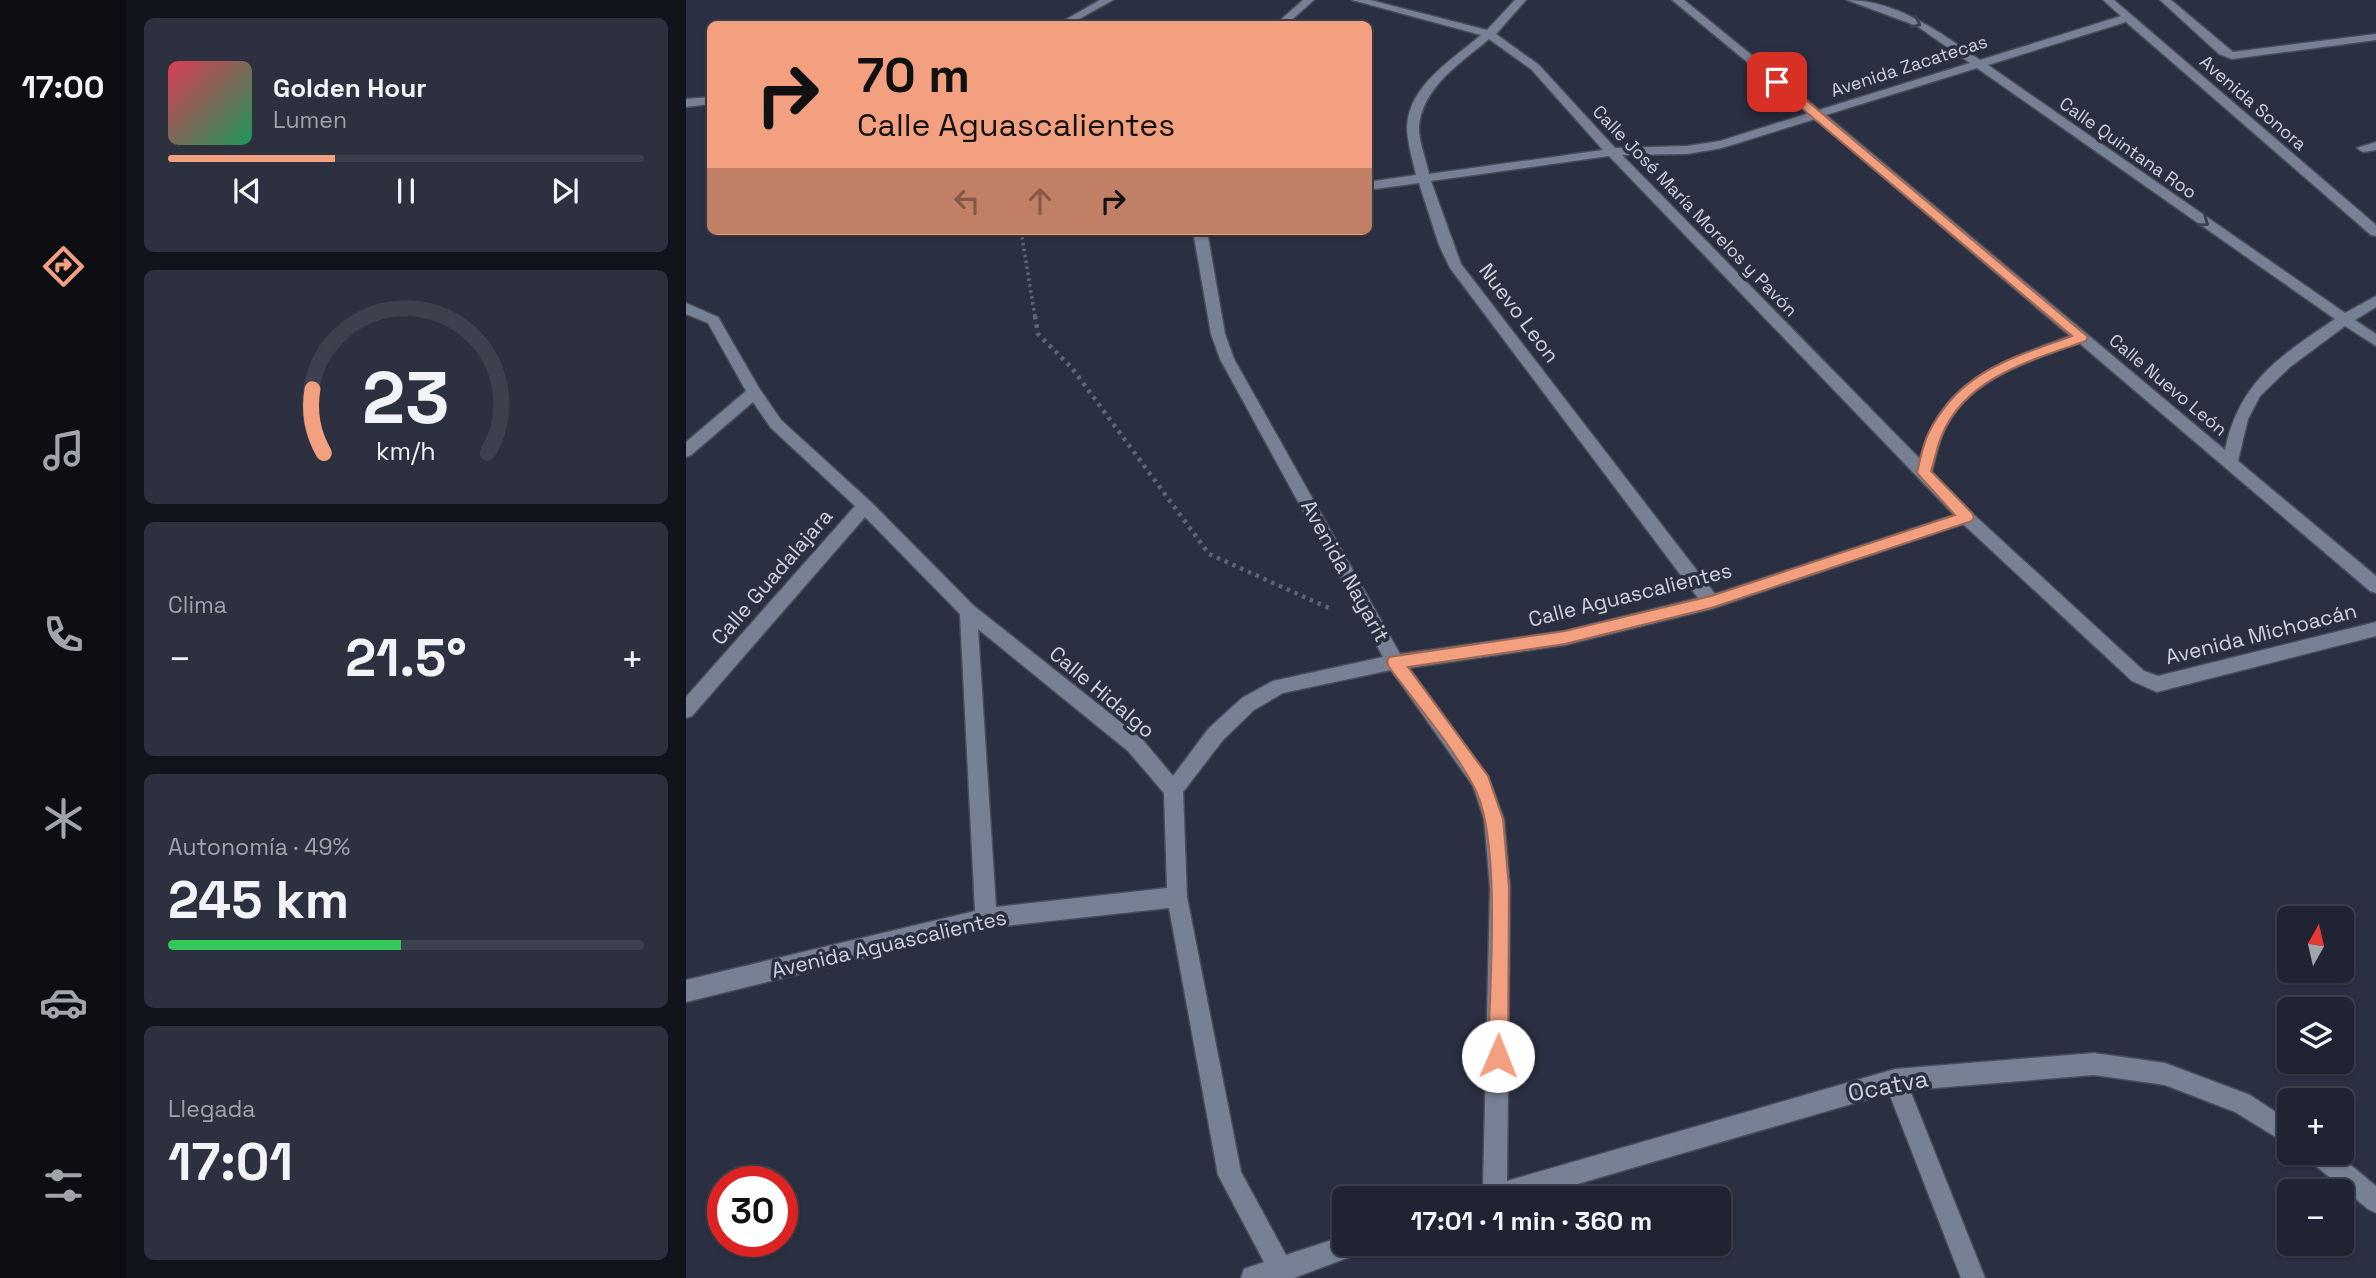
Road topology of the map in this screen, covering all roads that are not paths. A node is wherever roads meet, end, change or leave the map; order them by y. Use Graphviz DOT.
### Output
graph roads {
  1 [pos="1108,0"];
  2 [pos="1309,0"];
  3 [pos="1357,0"];
  4 [pos="1521,0"];
  5 [pos="1677,0"];
  6 [pos="1852,0"];
  7 [pos="2108,0"];
  8 [pos="2165,0"];
  9 [pos="2127,18"];
  10 [pos="1069,21"];
  11 [pos="1285,21"];
  12 [pos="1489,34"];
  13 [pos="2376,37"];
  14 [pos="1975,64"];
  15 [pos="707,101"];
  16 [pos="686,103"];
  17 [pos="1817,114"];
  18 [pos="1612,152"];
  19 [pos="1423,177"];
  20 [pos="1372,185"];
  21 [pos="2376,232"];
  22 [pos="1201,235"];
  23 [pos="2376,301"];
  24 [pos="686,308"];
  25 [pos="2343,318"];
  26 [pos="2082,337"];
  27 [pos="2376,341"];
  28 [pos="754,392"];
  29 [pos="686,451"];
  30 [pos="2230,463"];
  31 [pos="1924,473"];
  32 [pos="864,506"];
  33 [pos="1966,517"];
  34 [pos="2376,586"];
  35 [pos="1711,602"];
  36 [pos="968,611"];
  37 [pos="2376,629"];
  38 [pos="1395,662"];
  39 [pos="2157,684"];
  40 [pos="686,710"];
  41 [pos="1173,790"];
  42 [pos="1177,897"];
  43 [pos="986,918"];
  44 [pos="686,991"];
  45 [pos="1895,1080"];
  46 [pos="2277,1126"];
  47 [pos="2332,1165"];
  48 [pos="1490,1186"];
  49 [pos="1528,1186"];
  50 [pos="2376,1201"];
  51 [pos="1332,1253"];
  52 [pos="1281,1274"];
  53 [pos="1253,1278"];
  54 [pos="1973,1278"];
  1 -- 10 [label="street"];
  2 -- 11 [label="street"];
  3 -- 12 [label="street, Calle José María Morelos y Pavón"];
  4 -- 12 [label="street, Nuevo Leon"];
  5 -- 17 [label="street, Calle Nuevo León"];
  6 -- 14 [label="street, Calle Quintana Roo, one-way"];
  7 -- 9 [label="street, Avenida Sonora"];
  8 -- 13 [label="street"];
  9 -- 14 [label="street, Avenida Zacatecas"];
  9 -- 21 [label="street, Avenida Sonora"];
  12 -- 18 [label="street, Calle José María Morelos y Pavón"];
  12 -- 19 [label="street, Nuevo Leon"];
  14 -- 17 [label="street, Avenida Zacatecas"];
  14 -- 25 [label="street, Calle Quintana Roo, one-way"];
  15 -- 16 [label="street"];
  17 -- 18 [label="street, Avenida Zacatecas"];
  17 -- 26 [label="street, Calle Nuevo León"];
  18 -- 19 [label="street, Avenida Zacatecas"];
  18 -- 31 [label="street, Calle José María Morelos y Pavón"];
  19 -- 20 [label="street, Avenida Zacatecas"];
  19 -- 35 [label="street, Nuevo Leon"];
  22 -- 38 [label="street, Avenida Nayarit"];
  23 -- 25 [label="street"];
  24 -- 28 [label="street, Calle Hidalgo"];
  25 -- 27 [label="street, Calle Quintana Roo"];
  25 -- 30 [label="street"];
  26 -- 30 [label="street, Calle Nuevo León"];
  26 -- 31 [label="street"];
  28 -- 29 [label="street"];
  28 -- 32 [label="street, Calle Hidalgo"];
  30 -- 34 [label="street, Calle Nuevo León"];
  31 -- 33 [label="street, Calle José María Morelos y Pavón"];
  32 -- 36 [label="street, Calle Hidalgo"];
  32 -- 40 [label="street, Calle Guadalajara"];
  33 -- 35 [label="street, Calle Aguascalientes"];
  33 -- 39 [label="street, Calle José María Morelos y Pavón"];
  35 -- 38 [label="street, Calle Aguascalientes"];
  36 -- 41 [label="street, Calle Hidalgo"];
  36 -- 43 [label="street"];
  37 -- 39 [label="street, Avenida Michoacán"];
  38 -- 41 [label="street, Calle Aguascalientes"];
  38 -- 48 [label="street, Avenida Nayarit"];
  41 -- 42 [label="street"];
  42 -- 43 [label="street, Avenida Aguascalientes"];
  42 -- 52 [label="street"];
  43 -- 44 [label="street, Avenida Aguascalientes"];
  45 -- 46 [label="street, Ocatva"];
  45 -- 49 [label="street, Ocatva"];
  45 -- 54 [label="street"];
  47 -- 50 [label="street"];
  51 -- 52 [label="street"];
  52 -- 53 [label="street"];
}
